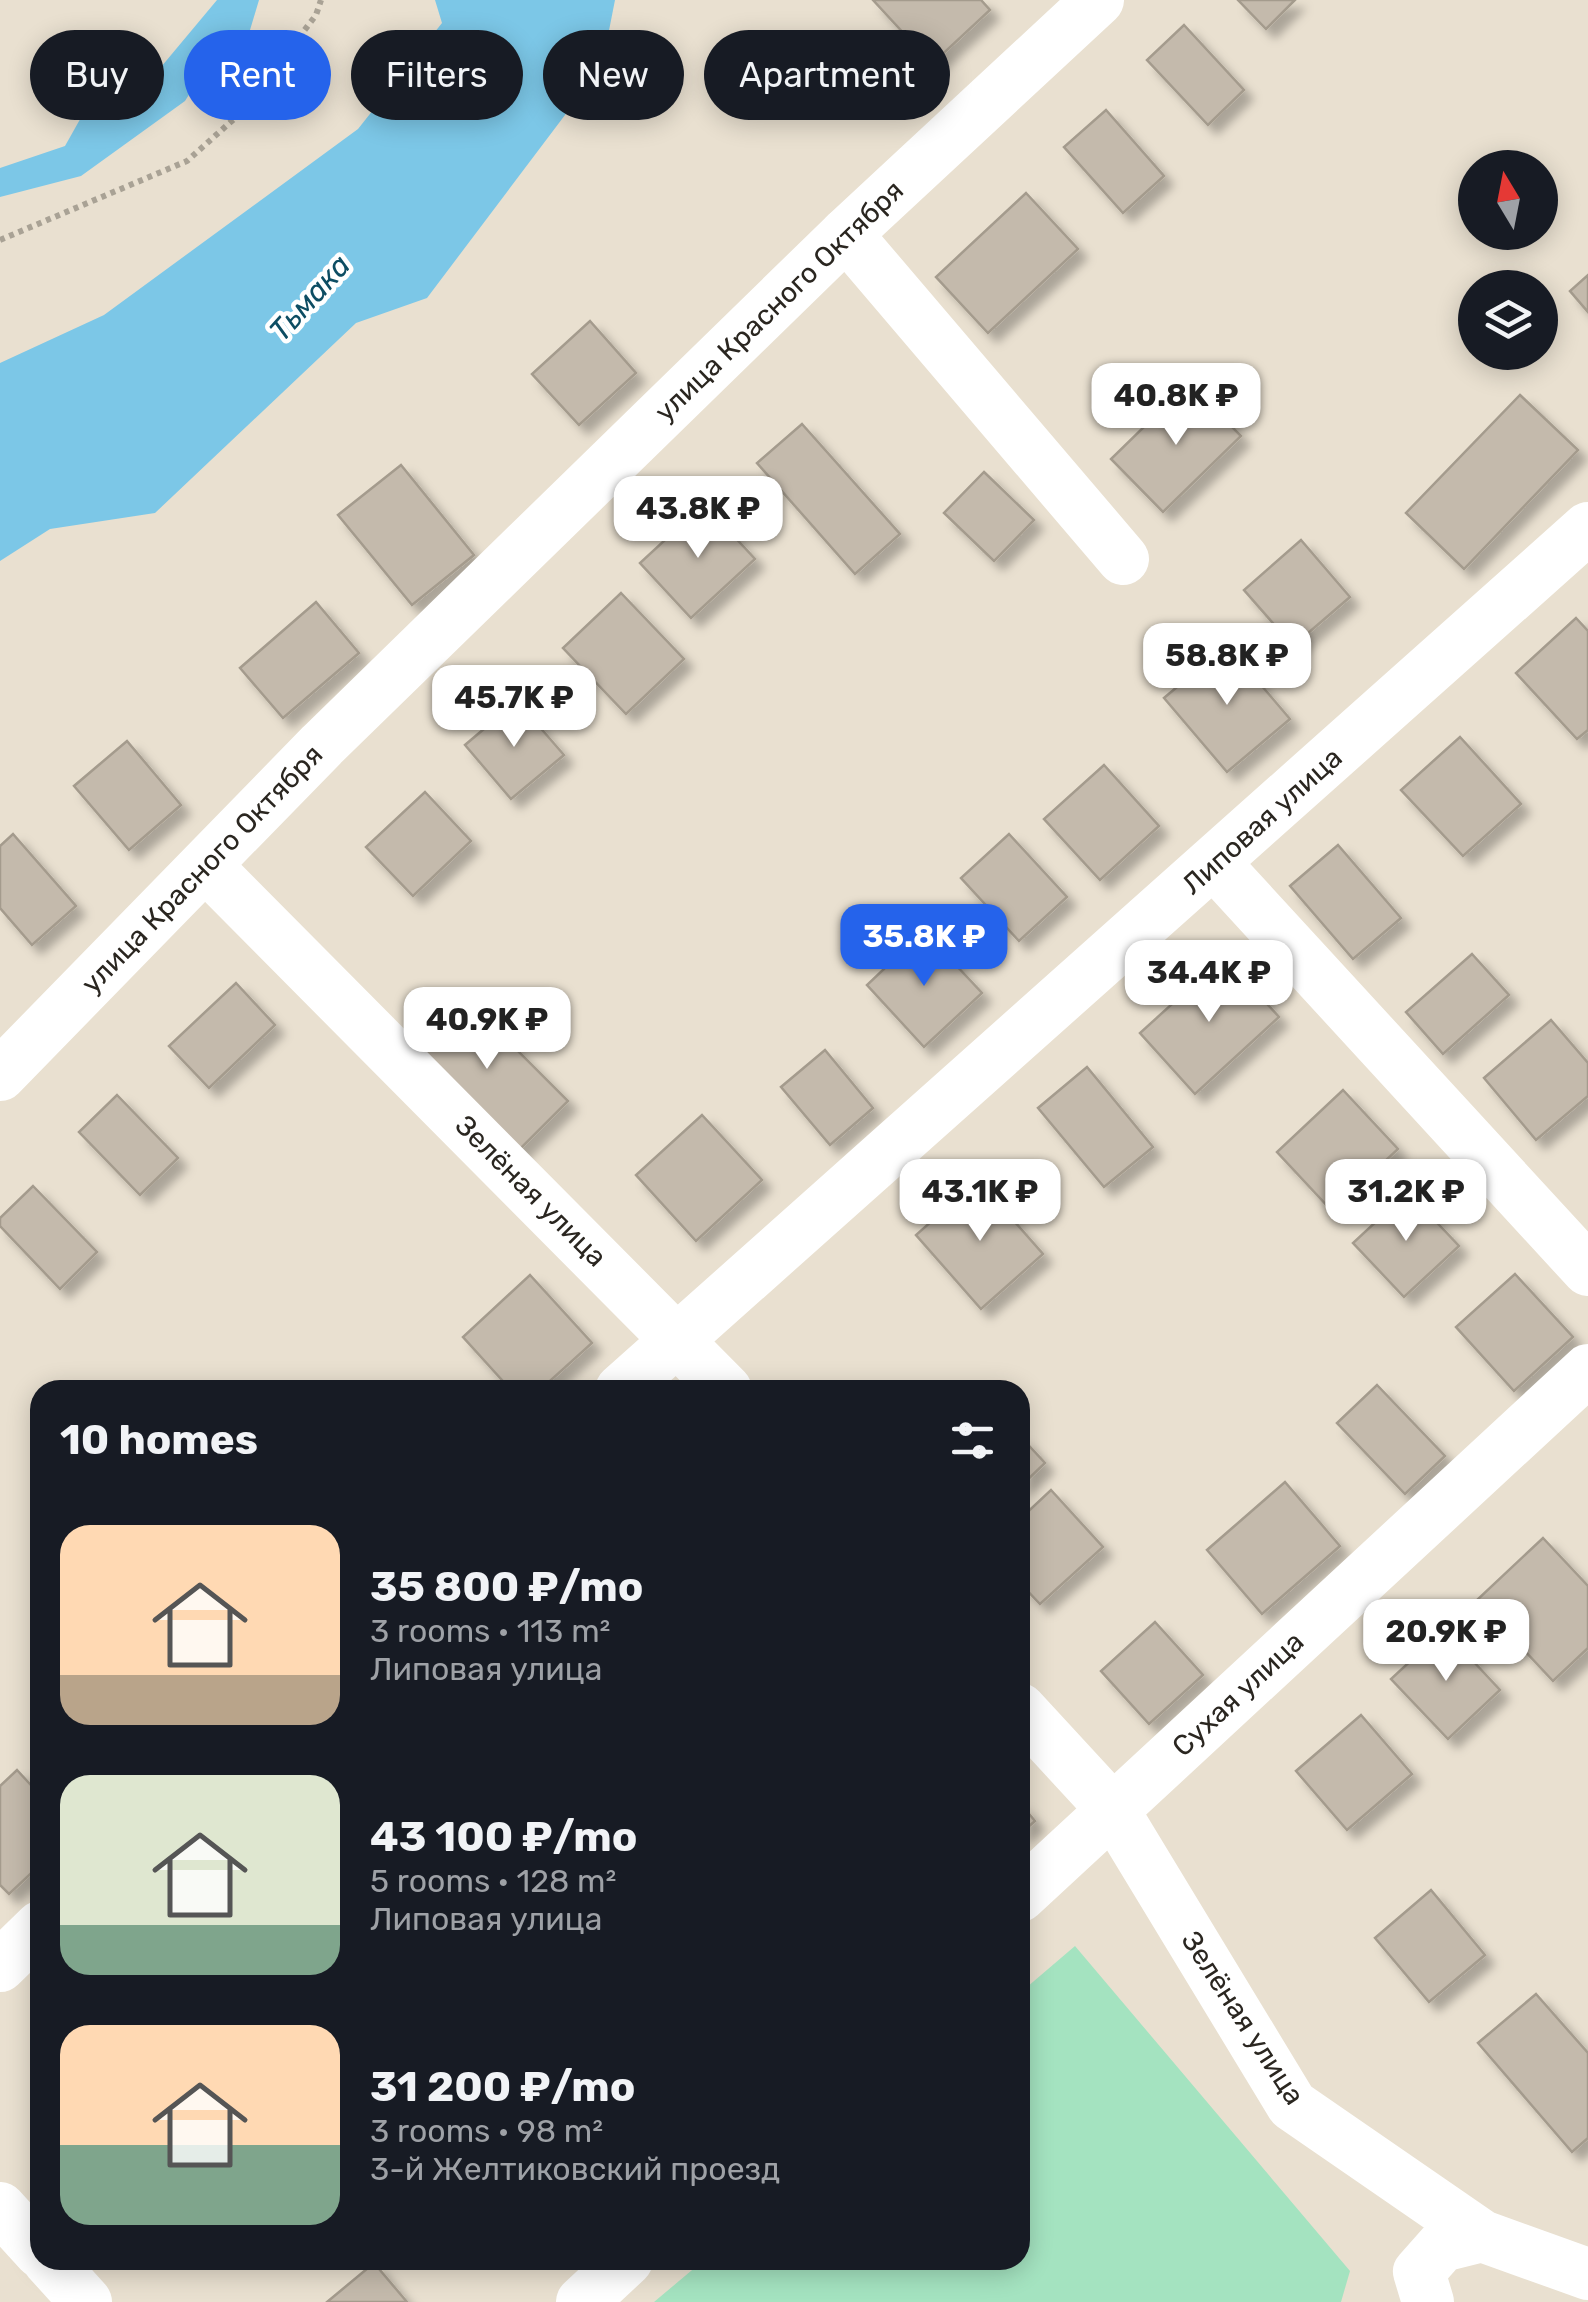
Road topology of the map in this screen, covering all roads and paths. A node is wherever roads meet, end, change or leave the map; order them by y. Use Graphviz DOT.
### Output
graph roads {
  1 [pos="321,0"];
  2 [pos="1098,0"];
  3 [pos="846,234"];
  4 [pos="0,240"];
  5 [pos="1588,528"];
  6 [pos="1122,559"];
  7 [pos="1215,864"];
  8 [pos="207,867"];
  9 [pos="0,1074"];
  10 [pos="1588,1270"];
  11 [pos="679,1339"];
  12 [pos="1588,1370"];
  13 [pos="632,1380"];
  14 [pos="717,1380"];
  15 [pos="1030,1720"];
  16 [pos="1113,1810"];
  17 [pos="1030,1887"];
  18 [pos="30,1936"];
  19 [pos="0,1966"];
  20 [pos="0,2208"];
  21 [pos="1482,2236"];
  22 [pos="30,2241"];
  23 [pos="57,2270"];
  24 [pos="616,2270"];
  25 [pos="1588,2274"];
  26 [pos="86,2302"];
  27 [pos="582,2302"];
  28 [pos="1428,2302"];
  29 [pos="1563,2302"];
  1 -- 4 [label="path"];
  2 -- 3 [label="street, улица Красного Октября"];
  3 -- 6 [label="street"];
  3 -- 8 [label="street, улица Красного Октября"];
  5 -- 7 [label="street, Липовая улица"];
  7 -- 10 [label="street"];
  7 -- 11 [label="street, Липовая улица"];
  8 -- 9 [label="street, улица Красного Октября"];
  8 -- 11 [label="street, Зелёная улица"];
  11 -- 13 [label="street, Липовая улица"];
  11 -- 14 [label="street, Зелёная улица"];
  12 -- 16 [label="street, Сухая улица"];
  15 -- 16 [label="street, Зелёная улица"];
  16 -- 17 [label="street, Сухая улица"];
  16 -- 21 [label="street, Зелёная улица"];
  18 -- 19 [label="street"];
  20 -- 22 [label="street"];
  21 -- 25 [label="street, Зелёная улица"];
  21 -- 28 [label="street"];
  23 -- 26 [label="street"];
  24 -- 27 [label="street"];
  25 -- 29 [label="street"];
}
